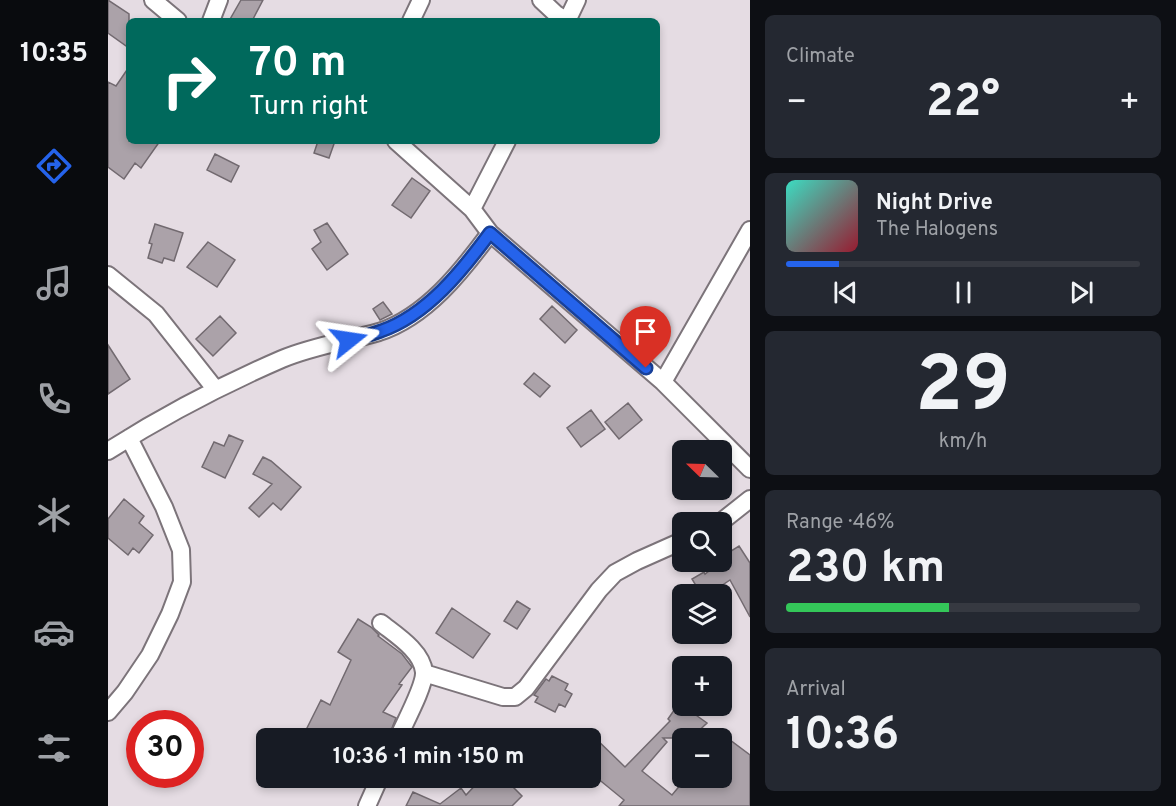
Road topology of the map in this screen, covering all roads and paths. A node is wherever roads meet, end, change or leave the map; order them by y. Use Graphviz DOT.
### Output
graph roads {
  1 [pos="153,0"];
  2 [pos="219,0"];
  3 [pos="421,0"];
  4 [pos="541,0"];
  5 [pos="577,0"];
  6 [pos="174,18"];
  7 [pos="212,18"];
  8 [pos="412,18"];
  9 [pos="562,18"];
  10 [pos="568,18"];
  11 [pos="399,144"];
  12 [pos="505,144"];
  13 [pos="472,209"];
  14 [pos="750,230"];
  15 [pos="490,233"];
  16 [pos="108,276"];
  17 [pos="663,382"];
  18 [pos="216,390"];
  19 [pos="129,438"];
  20 [pos="108,451"];
  21 [pos="750,469"];
  22 [pos="750,499"];
  23 [pos="732,513"];
  24 [pos="672,545"];
  25 [pos="381,623"];
  26 [pos="424,673"];
  27 [pos="108,712"];
  28 [pos="402,728"];
  29 [pos="375,788"];
  30 [pos="367,806"];
  1 -- 6 [label="street"];
  2 -- 7 [label="street"];
  3 -- 8 [label="street"];
  4 -- 9 [label="street"];
  5 -- 10 [label="street"];
  11 -- 13 [label="street"];
  12 -- 13 [label="street"];
  13 -- 15 [label="street"];
  14 -- 17 [label="street"];
  15 -- 17 [label="street"];
  15 -- 18 [label="street"];
  16 -- 18 [label="street"];
  17 -- 21 [label="street"];
  18 -- 19 [label="street"];
  19 -- 20 [label="street"];
  19 -- 27 [label="street"];
  22 -- 23 [label="street"];
  24 -- 26 [label="street"];
  25 -- 26 [label="street"];
  26 -- 28 [label="street"];
  29 -- 30 [label="street"];
}
